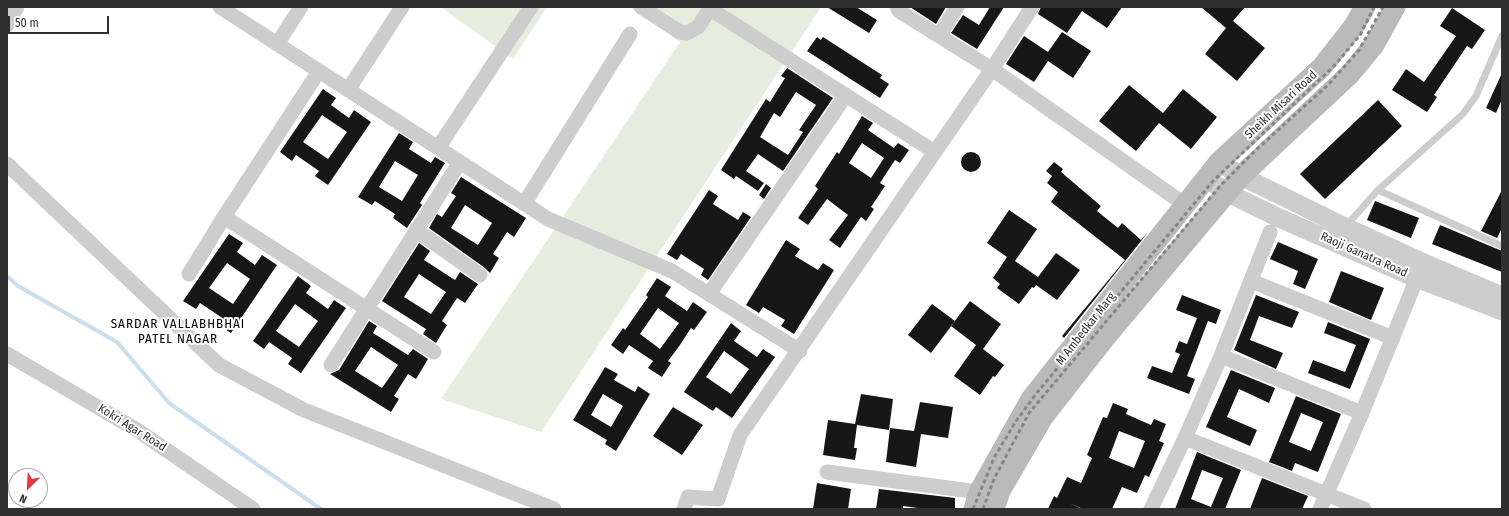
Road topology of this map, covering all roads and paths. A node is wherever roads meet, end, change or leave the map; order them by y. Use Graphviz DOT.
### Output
graph roads {
  1 [pos="17,7"];
  2 [pos="220,7"];
  3 [pos="301,7"];
  4 [pos="402,7"];
  5 [pos="531,7"];
  6 [pos="641,7"];
  7 [pos="897,7"];
  8 [pos="957,7"];
  9 [pos="1032,7"];
  10 [pos="1365,7"];
  11 [pos="1395,7"];
  12 [pos="710,8"];
  13 [pos="7,25"];
  14 [pos="630,34"];
  15 [pos="939,36"];
  16 [pos="1502,36"];
  17 [pos="277,44"];
  18 [pos="992,69"];
  19 [pos="319,71"];
  20 [pos="348,90"];
  21 [pos="846,95"];
  22 [pos="438,148"];
  23 [pos="935,152"];
  24 [pos="460,162"];
  25 [pos="1219,162"];
  26 [pos="7,164"];
  27 [pos="1241,176"];
  28 [pos="1206,178"];
  29 [pos="1378,190"];
  30 [pos="1228,192"];
  31 [pos="524,204"];
  32 [pos="1184,204"];
  33 [pos="224,217"];
  34 [pos="1345,227"];
  35 [pos="416,230"];
  36 [pos="1270,232"];
  37 [pos="1502,246"];
  38 [pos="1420,270"];
  39 [pos="189,274"];
  40 [pos="480,275"];
  41 [pos="1251,281"];
  42 [pos="709,294"];
  43 [pos="1502,296"];
  44 [pos="366,307"];
  45 [pos="1502,311"];
  46 [pos="1393,338"];
  47 [pos="1071,347"];
  48 [pos="800,350"];
  49 [pos="434,352"];
  50 [pos="7,354"];
  51 [pos="1221,356"];
  52 [pos="1087,361"];
  53 [pos="331,365"];
  54 [pos="1362,413"];
  55 [pos="1185,438"];
  56 [pos="827,472"];
  57 [pos="1326,494"];
  58 [pos="976,501"];
  59 [pos="253,509"];
  60 [pos="554,509"];
  61 [pos="684,509"];
  62 [pos="994,509"];
  63 [pos="1151,509"];
  64 [pos="1320,509"];
  65 [pos="1364,509"];
  1 -- 13 [label="street"];
  2 -- 17 [label="street"];
  3 -- 17 [label="street"];
  4 -- 20 [label="street"];
  5 -- 22 [label="street"];
  6 -- 12 [label="street"];
  7 -- 15 [label="street"];
  8 -- 15 [label="street"];
  9 -- 18 [label="street"];
  10 -- 25 [label="main road, Sheikh Misari Road"];
  11 -- 27 [label="main road"];
  12 -- 21 [label="street"];
  14 -- 31 [label="street"];
  15 -- 18 [label="street"];
  16 -- 29 [label="lane"];
  17 -- 19 [label="street"];
  18 -- 23 [label="street"];
  18 -- 32 [label="street"];
  19 -- 20 [label="street"];
  19 -- 33 [label="street"];
  20 -- 22 [label="street"];
  21 -- 23 [label="street"];
  21 -- 42 [label="street"];
  22 -- 24 [label="street"];
  23 -- 48 [label="street"];
  24 -- 31 [label="street"];
  24 -- 35 [label="street"];
  25 -- 27 [label="street"];
  25 -- 28 [label="main road, M Ambedkar Marg"];
  26 -- 60 [label="street"];
  27 -- 30 [label="main road"];
  27 -- 34 [label="street, Raoji Ganatra Road"];
  28 -- 30 [label="street, Raoji Ganatra Road"];
  28 -- 32 [label="main road, M Ambedkar Marg"];
  29 -- 34 [label="lane"];
  29 -- 37 [label="lane"];
  30 -- 38 [label="street, Raoji Ganatra Road"];
  30 -- 52 [label="main road"];
  31 -- 42 [label="street"];
  32 -- 47 [label="main road, M Ambedkar Marg"];
  33 -- 39 [label="street"];
  33 -- 44 [label="street"];
  34 -- 38 [label="street, Raoji Ganatra Road"];
  35 -- 40 [label="street"];
  35 -- 44 [label="street"];
  36 -- 41 [label="street"];
  38 -- 43 [label="street, Raoji Ganatra Road"];
  38 -- 45 [label="street, Raoji Ganatra Road"];
  38 -- 46 [label="street"];
  41 -- 46 [label="street"];
  41 -- 51 [label="street"];
  42 -- 48 [label="street"];
  44 -- 49 [label="street"];
  44 -- 53 [label="street"];
  46 -- 54 [label="street"];
  47 -- 52 [label="main road"];
  47 -- 58 [label="main road, M Ambedkar Marg"];
  48 -- 61 [label="street"];
  50 -- 59 [label="street, Kokri Agar Road"];
  51 -- 54 [label="street"];
  51 -- 55 [label="street"];
  52 -- 62 [label="main road"];
  54 -- 57 [label="street"];
  55 -- 57 [label="street"];
  55 -- 63 [label="street"];
  56 -- 58 [label="street"];
  57 -- 64 [label="street"];
  57 -- 65 [label="street"];
}
